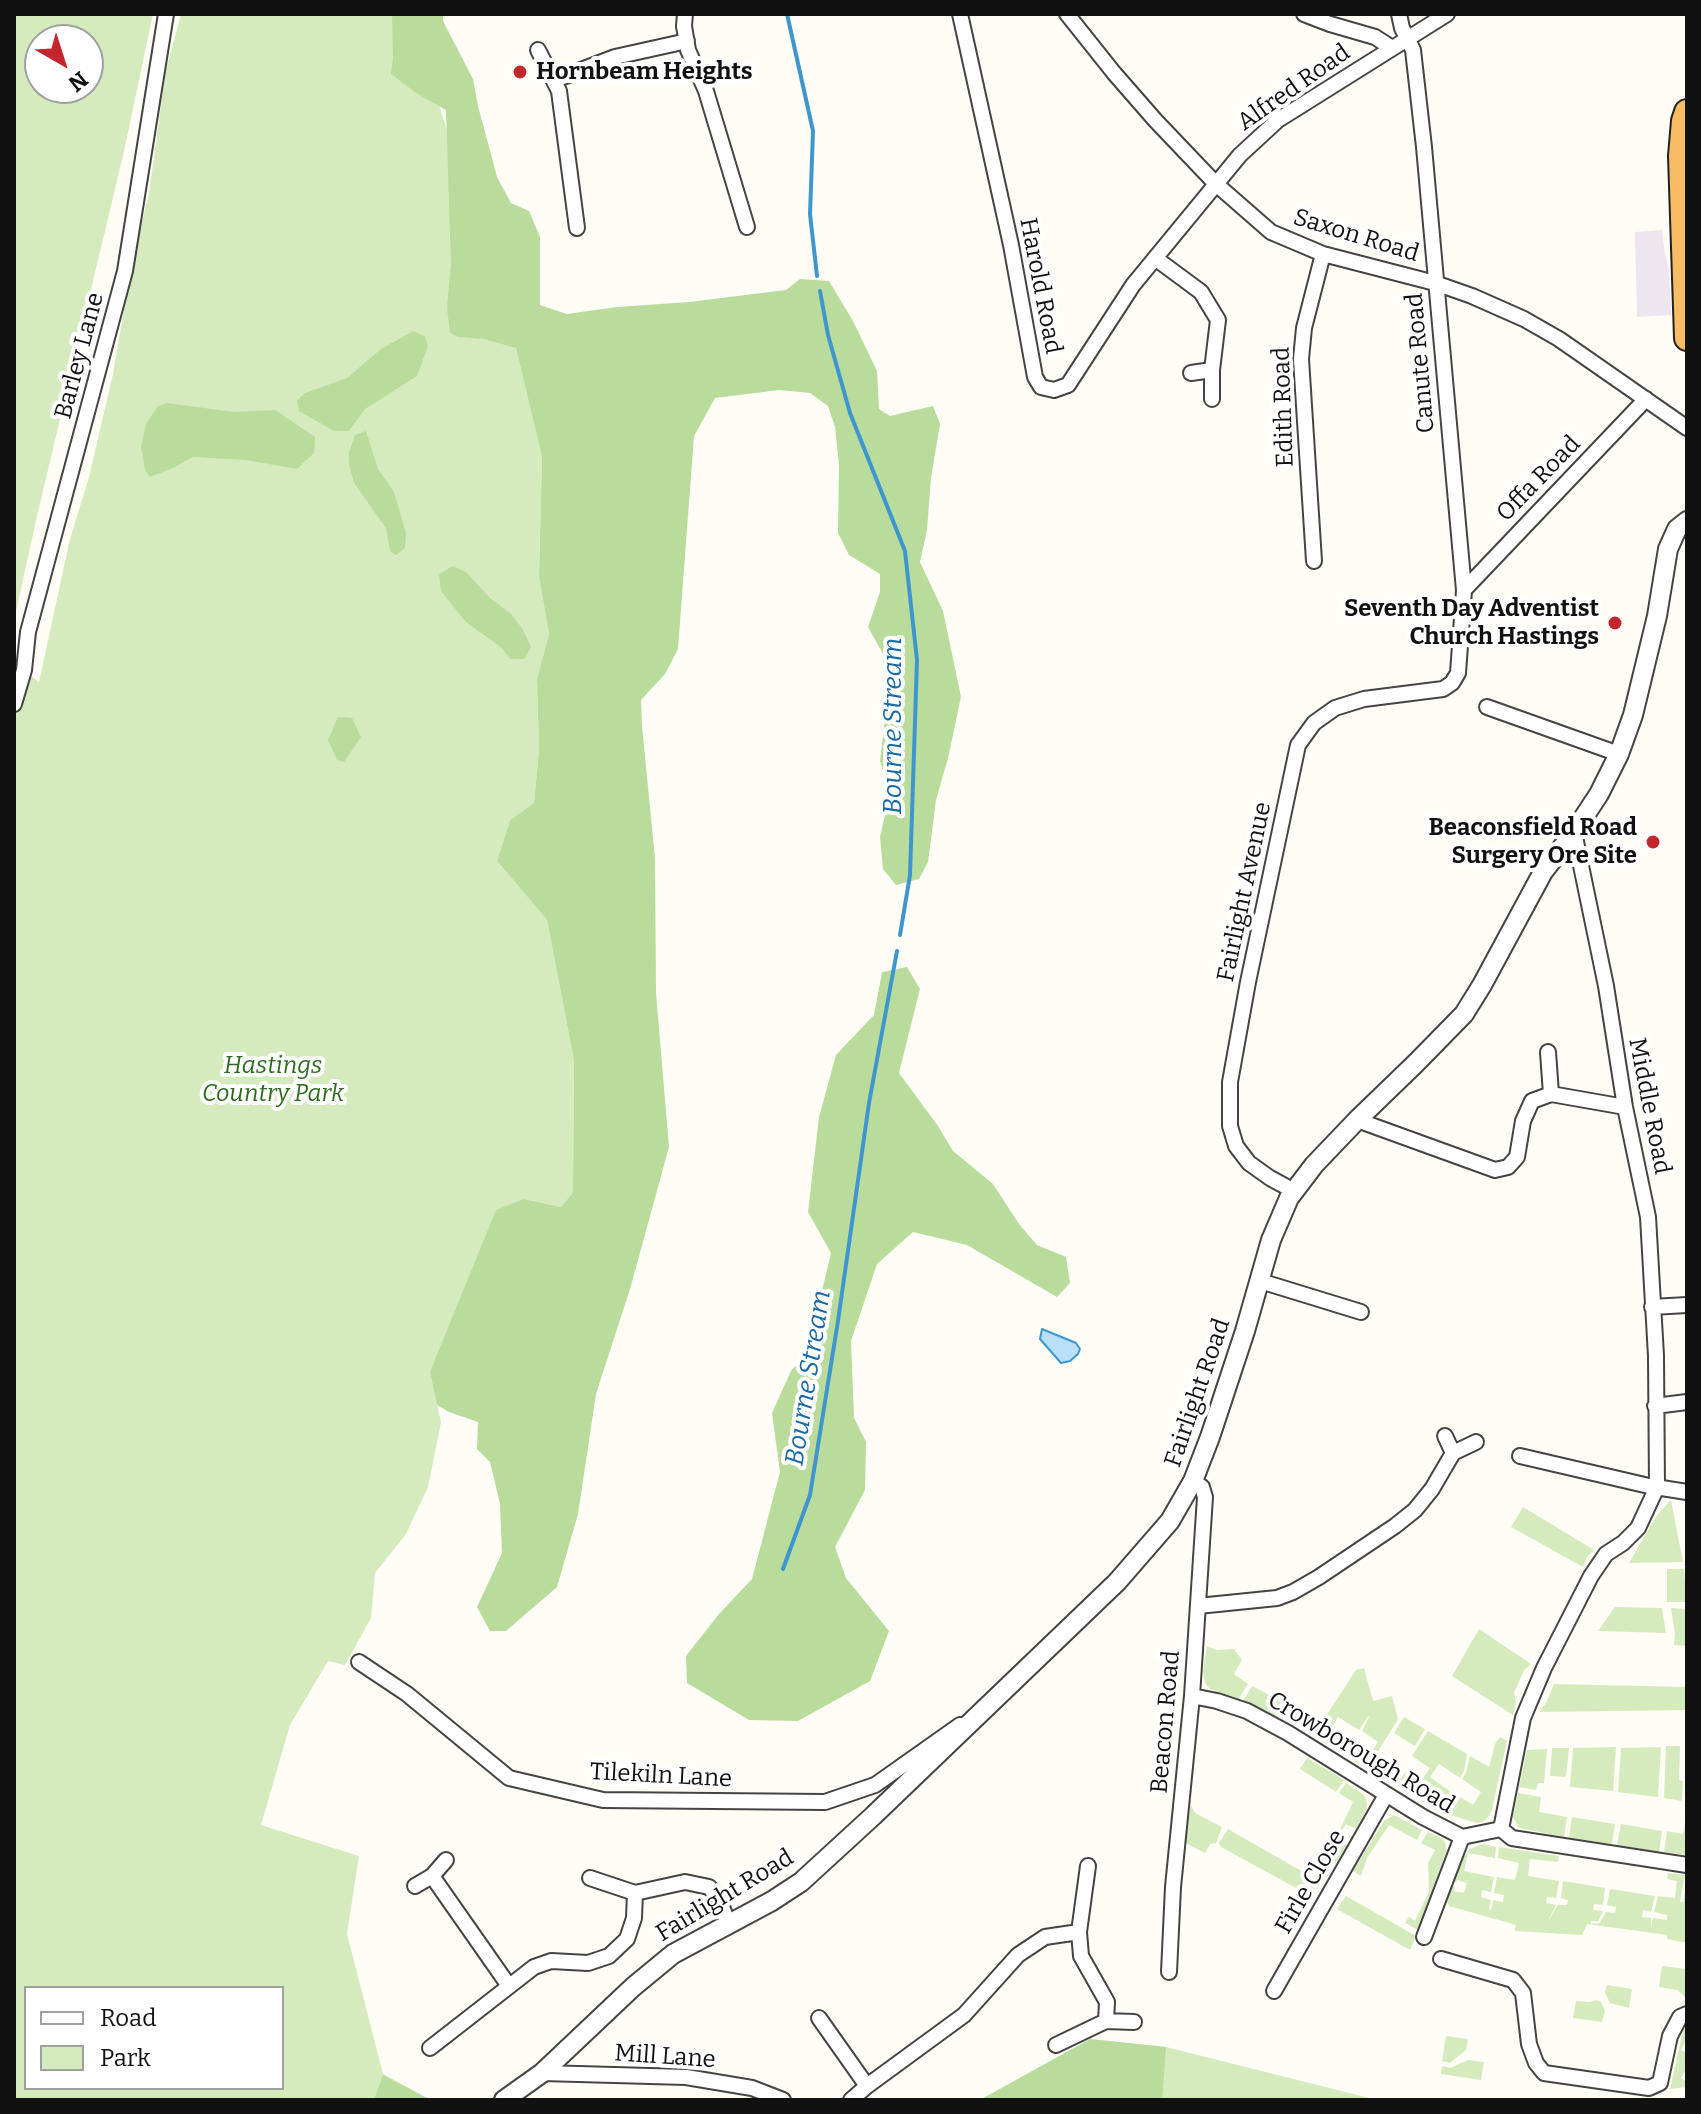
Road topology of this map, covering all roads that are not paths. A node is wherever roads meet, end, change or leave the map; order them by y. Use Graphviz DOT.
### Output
graph roads {
  1 [pos="166,14"];
  2 [pos="685,14"];
  3 [pos="960,14"];
  4 [pos="1067,14"];
  5 [pos="1304,14"];
  6 [pos="1399,14"];
  7 [pos="1447,14"];
  8 [pos="1407,38"];
  9 [pos="687,41"];
  10 [pos="1392,48"];
  11 [pos="538,50"];
  12 [pos="555,80"];
  13 [pos="1687,112"];
  14 [pos="1216,184"];
  15 [pos="747,227"];
  16 [pos="577,228"];
  17 [pos="1323,254"];
  18 [pos="1155,258"];
  19 [pos="1435,283"];
  20 [pos="1687,338"];
  21 [pos="1212,370"];
  22 [pos="1191,373"];
  23 [pos="1212,399"];
  24 [pos="1646,399"];
  25 [pos="1687,428"];
  26 [pos="1687,521"];
  27 [pos="1314,561"];
  28 [pos="1464,590"];
  29 [pos="1452,683"];
  30 [pos="14,704"];
  31 [pos="1487,707"];
  32 [pos="1619,754"];
  33 [pos="1574,832"];
  34 [pos="1548,1052"];
  35 [pos="1551,1094"];
  36 [pos="1625,1107"];
  37 [pos="1357,1120"];
  38 [pos="1294,1191"];
  39 [pos="1260,1281"];
  40 [pos="1687,1305"];
  41 [pos="1652,1307"];
  42 [pos="1361,1312"];
  43 [pos="1687,1402"];
  44 [pos="1655,1406"];
  45 [pos="1445,1436"];
  46 [pos="1476,1442"];
  47 [pos="1453,1453"];
  48 [pos="1520,1456"];
  49 [pos="1193,1481"];
  50 [pos="1657,1487"];
  51 [pos="1687,1492"];
  52 [pos="1198,1606"];
  53 [pos="359,1662"];
  54 [pos="1192,1696"];
  55 [pos="978,1715"];
  56 [pos="1386,1795"];
  57 [pos="1501,1829"];
  58 [pos="1462,1837"];
  59 [pos="446,1860"];
  60 [pos="1687,1865"];
  61 [pos="1088,1866"];
  62 [pos="432,1876"];
  63 [pos="590,1878"];
  64 [pos="415,1886"];
  65 [pos="635,1893"];
  66 [pos="728,1923"];
  67 [pos="1079,1932"];
  68 [pos="1424,1937"];
  69 [pos="1441,1959"];
  70 [pos="1169,1972"];
  71 [pos="509,1986"];
  72 [pos="1274,1991"];
  73 [pos="1687,2014"];
  74 [pos="819,2018"];
  75 [pos="1106,2021"];
  76 [pos="1134,2022"];
  77 [pos="1056,2045"];
  78 [pos="430,2048"];
  79 [pos="542,2073"];
  80 [pos="867,2086"];
  81 [pos="504,2100"];
  82 [pos="783,2100"];
  83 [pos="851,2100"];
  1 -- 30 [label="street, Barley Lane"];
  2 -- 9 [label="street"];
  3 -- 18 [label="street, Harold Road"];
  4 -- 14 [label="street, Saxon Road"];
  5 -- 10 [label="street"];
  6 -- 8 [label="street, Canute Road"];
  7 -- 8 [label="street, Alfred Road"];
  8 -- 10 [label="street, Alfred Road"];
  8 -- 19 [label="street, Canute Road"];
  9 -- 12 [label="street"];
  9 -- 15 [label="street"];
  10 -- 14 [label="street, Alfred Road"];
  11 -- 12 [label="street"];
  12 -- 16 [label="street"];
  13 -- 20 [label="highway"];
  14 -- 17 [label="street, Saxon Road"];
  14 -- 18 [label="street, Harold Road"];
  17 -- 19 [label="street, Saxon Road"];
  17 -- 27 [label="street, Edith Road"];
  18 -- 21 [label="street"];
  19 -- 24 [label="street, Saxon Road"];
  19 -- 28 [label="street, Canute Road"];
  21 -- 22 [label="street"];
  21 -- 23 [label="street"];
  24 -- 25 [label="street, Saxon Road"];
  24 -- 28 [label="street, Offa Road"];
  26 -- 32 [label="street, Fairlight Road"];
  28 -- 29 [label="street, Canute Road"];
  29 -- 38 [label="street, Fairlight Avenue"];
  31 -- 32 [label="street"];
  32 -- 33 [label="street, Fairlight Road"];
  33 -- 36 [label="street, Middle Road"];
  33 -- 37 [label="street, Fairlight Road"];
  34 -- 35 [label="street"];
  35 -- 36 [label="street"];
  35 -- 37 [label="street"];
  36 -- 41 [label="street, Middle Road"];
  37 -- 38 [label="street, Fairlight Road"];
  38 -- 39 [label="street, Fairlight Road"];
  39 -- 42 [label="street"];
  39 -- 49 [label="street, Fairlight Road"];
  40 -- 41 [label="street"];
  41 -- 44 [label="street, Middle Road"];
  43 -- 44 [label="street"];
  44 -- 50 [label="street, Middle Road"];
  45 -- 47 [label="street"];
  46 -- 47 [label="street"];
  47 -- 52 [label="street"];
  48 -- 50 [label="street"];
  49 -- 52 [label="street, Beacon Road"];
  49 -- 55 [label="street, Fairlight Road"];
  50 -- 51 [label="street"];
  50 -- 57 [label="street"];
  52 -- 54 [label="street, Beacon Road"];
  53 -- 55 [label="street, Tilekiln Lane"];
  54 -- 56 [label="street, Crowborough Road"];
  54 -- 70 [label="street, Beacon Road"];
  55 -- 66 [label="street, Fairlight Road"];
  56 -- 58 [label="street, Crowborough Road"];
  56 -- 72 [label="street, Firle Close"];
  57 -- 58 [label="street, Crowborough Road"];
  57 -- 60 [label="street"];
  58 -- 68 [label="street, Crowborough Road"];
  59 -- 62 [label="street"];
  61 -- 67 [label="street"];
  62 -- 64 [label="street"];
  62 -- 71 [label="street"];
  63 -- 65 [label="street"];
  65 -- 66 [label="street"];
  65 -- 71 [label="street"];
  66 -- 79 [label="street, Fairlight Road"];
  67 -- 75 [label="street"];
  67 -- 80 [label="street"];
  69 -- 73 [label="street"];
  71 -- 78 [label="street"];
  74 -- 80 [label="street"];
  75 -- 76 [label="street"];
  75 -- 77 [label="street"];
  79 -- 81 [label="street, Fairlight Road"];
  79 -- 82 [label="street, Mill Lane"];
  80 -- 83 [label="street"];
}
